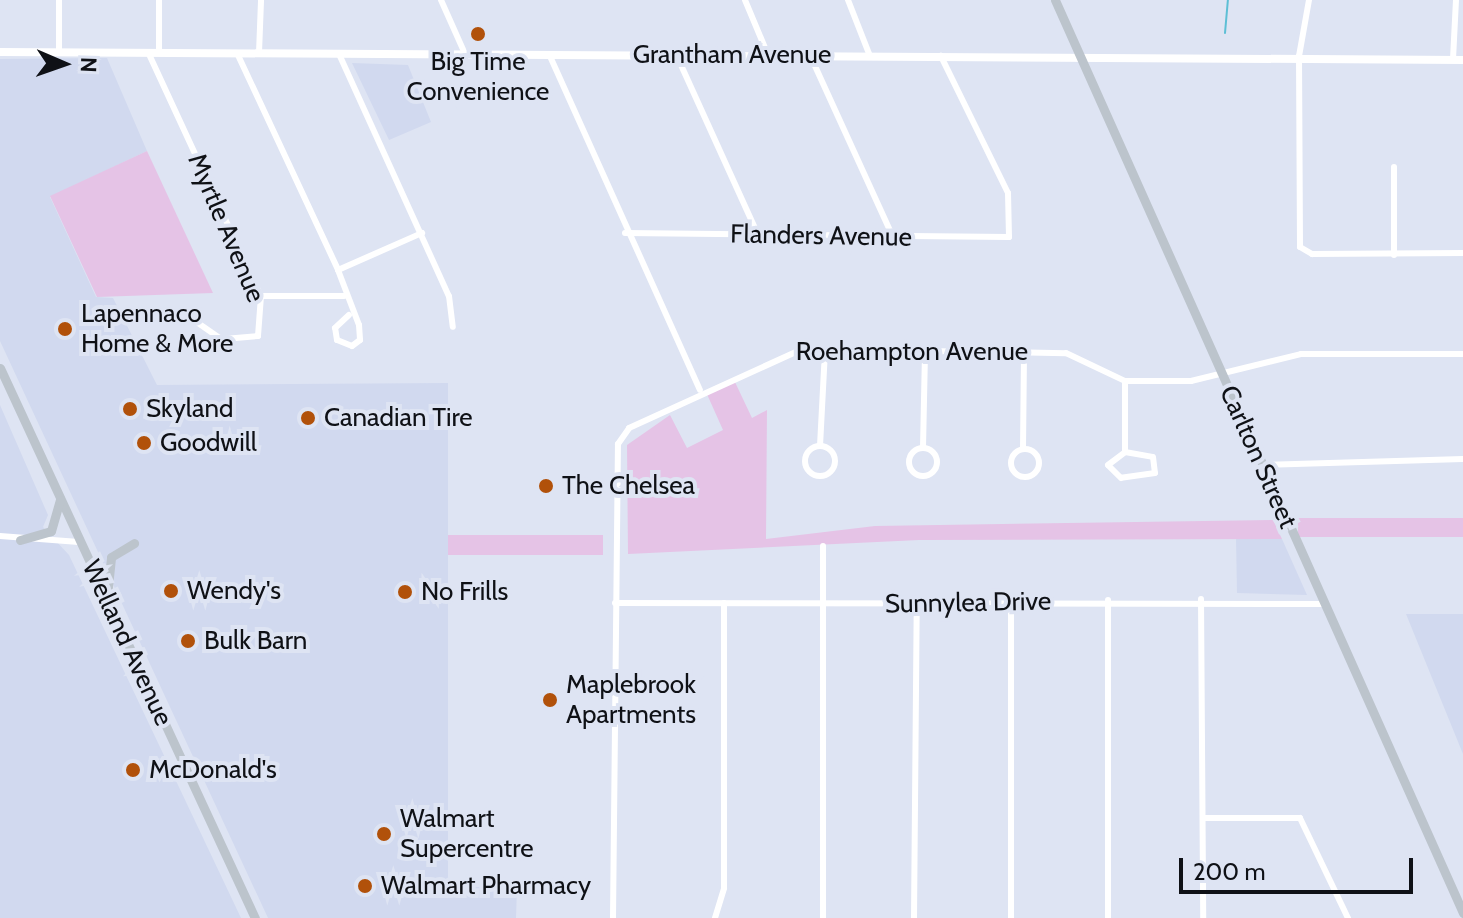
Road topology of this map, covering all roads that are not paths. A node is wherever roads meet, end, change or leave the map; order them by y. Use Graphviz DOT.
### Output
graph roads {
  1 [pos="59,0"];
  2 [pos="159,0"];
  3 [pos="261,0"];
  4 [pos="441,0"];
  5 [pos="745,0"];
  6 [pos="848,0"];
  7 [pos="1055,0"];
  8 [pos="1309,0"];
  9 [pos="1456,0"];
  10 [pos="59,51"];
  11 [pos="0,52"];
  12 [pos="148,52"];
  13 [pos="159,52"];
  14 [pos="237,53"];
  15 [pos="259,53"];
  16 [pos="548,53"];
  17 [pos="339,54"];
  18 [pos="465,54"];
  19 [pos="676,54"];
  20 [pos="1082,54"];
  21 [pos="768,55"];
  22 [pos="810,55"];
  23 [pos="870,56"];
  24 [pos="941,56"];
  25 [pos="1299,56"];
  26 [pos="1453,59"];
  27 [pos="1463,60"];
  28 [pos="1394,167"];
  29 [pos="422,233"];
  30 [pos="625,233"];
  31 [pos="758,235"];
  32 [pos="893,237"];
  33 [pos="1463,253"];
  34 [pos="1394,255"];
  35 [pos="338,270"];
  36 [pos="261,296"];
  37 [pos="344,296"];
  38 [pos="349,315"];
  39 [pos="188,316"];
  40 [pos="453,327"];
  41 [pos="825,349"];
  42 [pos="1024,349"];
  43 [pos="925,350"];
  44 [pos="1463,354"];
  45 [pos="0,368"];
  46 [pos="1219,369"];
  47 [pos="1125,381"];
  48 [pos="700,390"];
  49 [pos="820,446"];
  50 [pos="923,448"];
  51 [pos="1023,449"];
  52 [pos="1125,452"];
  53 [pos="1463,459"];
  54 [pos="1261,465"];
  55 [pos="60,500"];
  56 [pos="0,536"];
  57 [pos="20,540"];
  58 [pos="79,542"];
  59 [pos="134,543"];
  60 [pos="823,546"];
  61 [pos="1201,599"];
  62 [pos="107,600"];
  63 [pos="1108,600"];
  64 [pos="1011,602"];
  65 [pos="615,603"];
  66 [pos="724,603"];
  67 [pos="824,604"];
  68 [pos="1321,604"];
  69 [pos="917,605"];
  70 [pos="1203,818"];
  71 [pos="1460,899"];
  72 [pos="1463,913"];
  73 [pos="255,918"];
  74 [pos="613,918"];
  75 [pos="715,918"];
  76 [pos="823,918"];
  77 [pos="914,918"];
  78 [pos="1011,918"];
  79 [pos="1108,918"];
  80 [pos="1203,918"];
  81 [pos="1348,918"];
  1 -- 10 [label="street"];
  2 -- 13 [label="street"];
  3 -- 15 [label="street"];
  4 -- 18 [label="street"];
  5 -- 21 [label="street"];
  6 -- 23 [label="street"];
  7 -- 20 [label="main road, Carlton Street"];
  8 -- 25 [label="street"];
  9 -- 26 [label="street"];
  10 -- 11 [label="street, Grantham Avenue"];
  10 -- 12 [label="street, Grantham Avenue"];
  12 -- 13 [label="street, Grantham Avenue"];
  12 -- 36 [label="street, Myrtle Avenue"];
  13 -- 14 [label="street, Grantham Avenue"];
  14 -- 15 [label="street, Grantham Avenue"];
  14 -- 35 [label="street"];
  15 -- 17 [label="street, Grantham Avenue"];
  16 -- 18 [label="street, Grantham Avenue"];
  16 -- 19 [label="street, Grantham Avenue"];
  16 -- 30 [label="street"];
  17 -- 18 [label="street, Grantham Avenue"];
  17 -- 29 [label="street"];
  19 -- 21 [label="street, Grantham Avenue"];
  19 -- 31 [label="street"];
  20 -- 24 [label="street, Grantham Avenue"];
  20 -- 25 [label="street, Grantham Avenue"];
  20 -- 46 [label="main road, Carlton Street"];
  21 -- 22 [label="street, Grantham Avenue"];
  22 -- 23 [label="street, Grantham Avenue"];
  22 -- 32 [label="street"];
  23 -- 24 [label="street, Grantham Avenue"];
  24 -- 32 [label="street, Flanders Avenue"];
  25 -- 26 [label="street, Grantham Avenue"];
  25 -- 34 [label="street"];
  26 -- 27 [label="street, Grantham Avenue"];
  28 -- 34 [label="street"];
  29 -- 35 [label="street"];
  29 -- 40 [label="street"];
  30 -- 31 [label="street, Flanders Avenue"];
  30 -- 48 [label="street"];
  31 -- 32 [label="street, Flanders Avenue"];
  33 -- 34 [label="street"];
  35 -- 37 [label="street"];
  36 -- 37 [label="street"];
  36 -- 39 [label="street, Myrtle Avenue"];
  37 -- 38 [label="street"];
  38 -- 38 [label="street"];
  41 -- 43 [label="street, Roehampton Avenue"];
  41 -- 48 [label="street, Roehampton Avenue"];
  41 -- 49 [label="street"];
  42 -- 43 [label="street, Roehampton Avenue"];
  42 -- 47 [label="street, Roehampton Avenue"];
  42 -- 51 [label="street"];
  43 -- 50 [label="street"];
  44 -- 46 [label="street, Roehampton Avenue"];
  45 -- 55 [label="main road, Welland Avenue"];
  46 -- 47 [label="street, Roehampton Avenue"];
  46 -- 54 [label="main road, Carlton Street"];
  47 -- 52 [label="street"];
  48 -- 65 [label="street, Roehampton Avenue"];
  49 -- 49 [label="street"];
  50 -- 50 [label="street"];
  51 -- 51 [label="street"];
  52 -- 52 [label="street"];
  53 -- 54 [label="street"];
  54 -- 68 [label="main road, Carlton Street"];
  55 -- 57 [label="main road"];
  55 -- 58 [label="main road, Welland Avenue"];
  56 -- 57 [label="street"];
  57 -- 58 [label="street"];
  58 -- 62 [label="main road, Welland Avenue"];
  59 -- 62 [label="main road"];
  60 -- 67 [label="street"];
  61 -- 63 [label="street, Sunnylea Drive"];
  61 -- 68 [label="street, Sunnylea Drive"];
  61 -- 70 [label="street"];
  62 -- 73 [label="main road, Welland Avenue"];
  63 -- 64 [label="street, Sunnylea Drive"];
  63 -- 79 [label="street"];
  64 -- 69 [label="street, Sunnylea Drive"];
  64 -- 78 [label="street"];
  65 -- 66 [label="street, Sunnylea Drive"];
  65 -- 74 [label="street, Roehampton Avenue"];
  66 -- 67 [label="street, Sunnylea Drive"];
  66 -- 75 [label="street"];
  67 -- 69 [label="street, Sunnylea Drive"];
  67 -- 76 [label="street"];
  68 -- 71 [label="main road, Carlton Street"];
  69 -- 77 [label="street"];
  70 -- 80 [label="street"];
  70 -- 81 [label="street"];
  71 -- 72 [label="main road, Carlton Street"];
}
